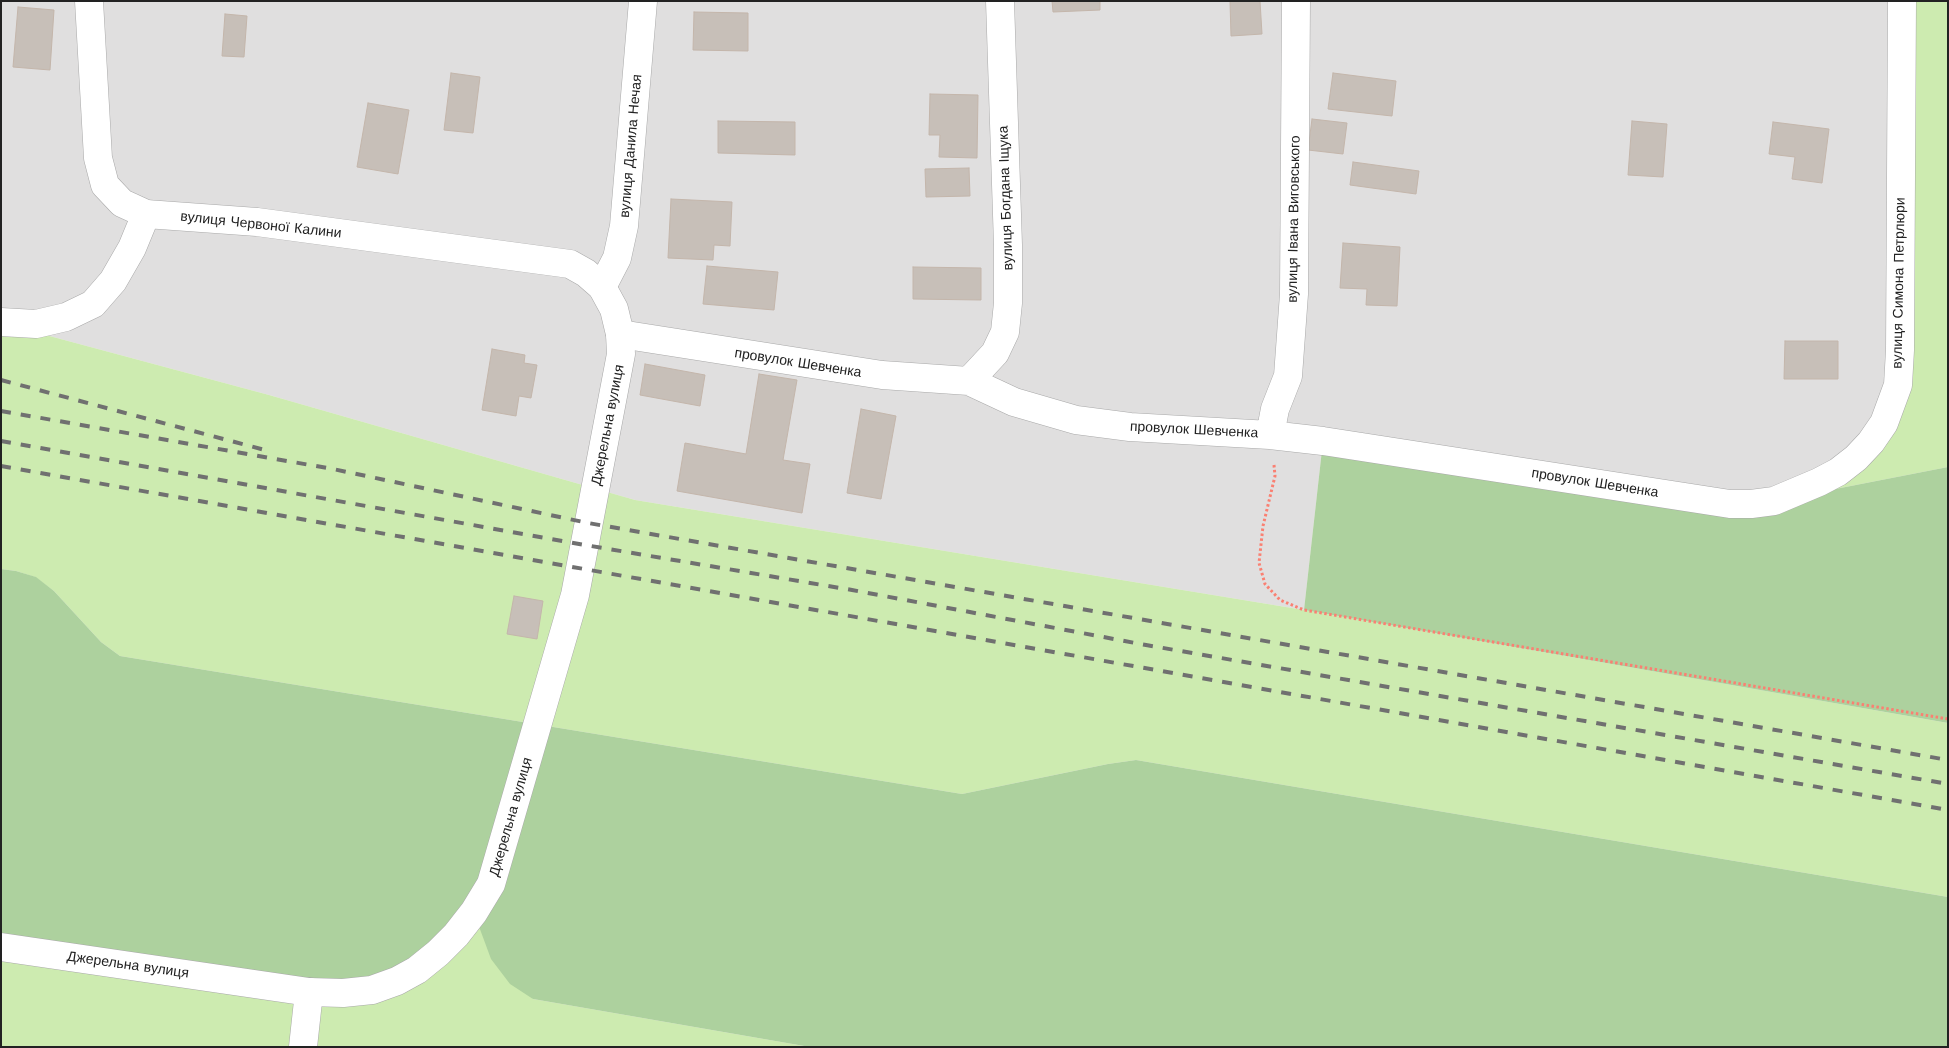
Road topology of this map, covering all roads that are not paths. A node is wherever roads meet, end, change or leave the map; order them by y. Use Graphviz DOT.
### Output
graph roads {
  1 [pos="90,1"];
  2 [pos="643,1"];
  3 [pos="1000,1"];
  4 [pos="1296,1"];
  5 [pos="1902,1"];
  6 [pos="146,214"];
  7 [pos="602,287"];
  8 [pos="1,322"];
  9 [pos="620,334"];
  10 [pos="969,382"];
  11 [pos="1270,434"];
  12 [pos="1774,501"];
  13 [pos="1,947"];
  14 [pos="309,992"];
  15 [pos="303,1047"];
  1 -- 6 [label="street, вулиця Червоної Калини"];
  2 -- 7 [label="street, вулиця Данила Нечая"];
  3 -- 10 [label="street, вулиця Богдана Іщука"];
  4 -- 11 [label="street, вулиця Івана Виговського"];
  5 -- 12 [label="street, вулиця Симона Петрлюри"];
  6 -- 7 [label="street, вулиця Червоної Калини"];
  6 -- 8 [label="street"];
  7 -- 9 [label="street, Джерельна вулиця"];
  9 -- 10 [label="street, провулок Шевченка"];
  9 -- 14 [label="street, Джерельна вулиця"];
  10 -- 11 [label="street, провулок Шевченка"];
  11 -- 12 [label="street, провулок Шевченка"];
  13 -- 14 [label="street, Джерельна вулиця"];
  14 -- 15 [label="street"];
}
